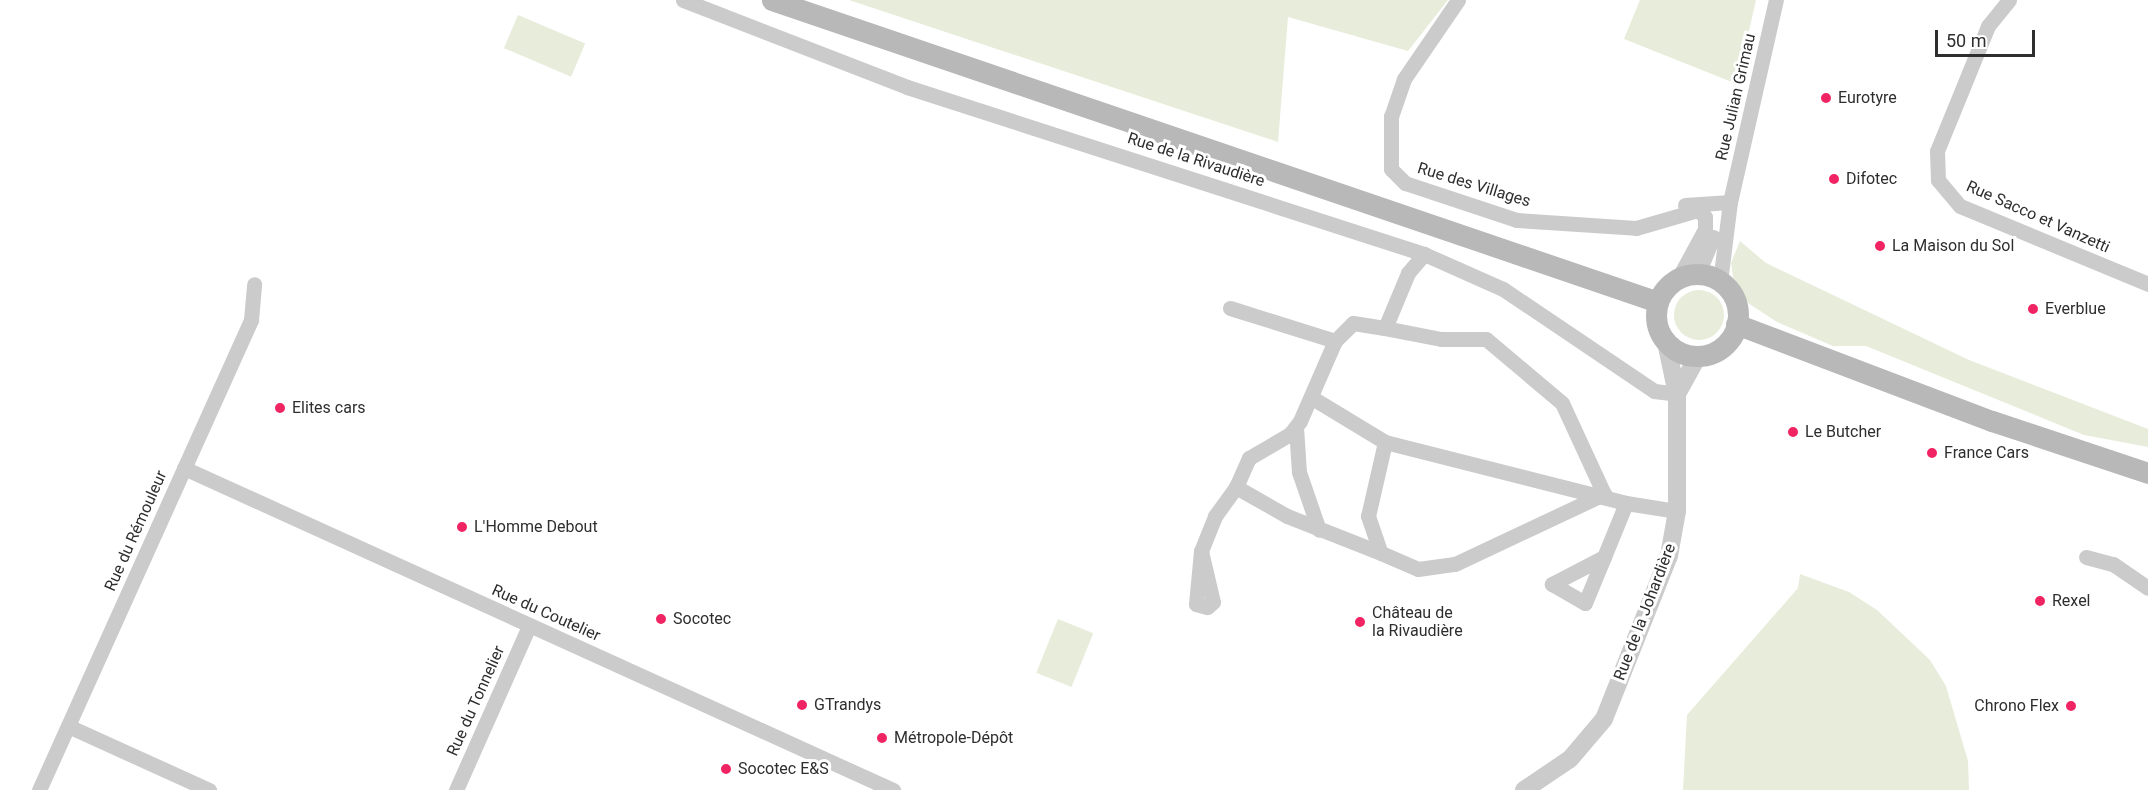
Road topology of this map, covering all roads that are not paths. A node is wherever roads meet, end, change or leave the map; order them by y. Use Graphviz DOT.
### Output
graph roads {
  1 [pos="683,0"];
  2 [pos="772,0"];
  3 [pos="1458,0"];
  4 [pos="1776,0"];
  5 [pos="2009,0"];
  6 [pos="1730,202"];
  7 [pos="1667,217"];
  8 [pos="1424,254"];
  9 [pos="1688,277"];
  10 [pos="1720,282"];
  11 [pos="254,284"];
  12 [pos="2148,284"];
  13 [pos="1658,302"];
  14 [pos="1230,308"];
  15 [pos="1736,324"];
  16 [pos="1385,328"];
  17 [pos="1335,340"];
  18 [pos="1666,342"];
  19 [pos="1698,356"];
  20 [pos="1677,394"];
  21 [pos="1314,399"];
  22 [pos="1296,427"];
  23 [pos="1384,442"];
  24 [pos="184,468"];
  25 [pos="2148,473"];
  26 [pos="1236,487"];
  27 [pos="1604,494"];
  28 [pos="1626,503"];
  29 [pos="1677,510"];
  30 [pos="1319,530"];
  31 [pos="1201,551"];
  32 [pos="1382,554"];
  33 [pos="1604,557"];
  34 [pos="2086,557"];
  35 [pos="2148,588"];
  36 [pos="530,626"];
  37 [pos="68,726"];
  38 [pos="39,790"];
  39 [pos="209,790"];
  40 [pos="456,790"];
  41 [pos="893,790"];
  42 [pos="1524,790"];
  1 -- 8 [label="street, Rue de la Rivaudière"];
  2 -- 13 [label="main road"];
  3 -- 7 [label="street, Rue des Villages"];
  4 -- 6 [label="street, Rue Julian Grimau"];
  5 -- 12 [label="street, Rue Sacco et Vanzetti"];
  6 -- 7 [label="street"];
  6 -- 9 [label="street, Rue Julian Grimau"];
  6 -- 10 [label="street, Rue Julian Grimau"];
  7 -- 9 [label="street"];
  8 -- 16 [label="street"];
  8 -- 20 [label="street, Rue de la Rivaudière"];
  9 -- 10 [label="main road"];
  9 -- 13 [label="main road"];
  10 -- 15 [label="main road"];
  11 -- 24 [label="street, Rue du Rémouleur"];
  13 -- 18 [label="main road"];
  14 -- 17 [label="street"];
  15 -- 19 [label="main road"];
  15 -- 25 [label="main road"];
  16 -- 17 [label="street"];
  16 -- 27 [label="street"];
  17 -- 21 [label="street"];
  18 -- 19 [label="main road"];
  18 -- 20 [label="street, Rue de la Johardière"];
  19 -- 20 [label="street, Rue de la Johardière"];
  20 -- 29 [label="street, Rue de la Johardière"];
  21 -- 22 [label="street"];
  21 -- 23 [label="street"];
  22 -- 26 [label="street"];
  22 -- 30 [label="street"];
  23 -- 27 [label="street"];
  23 -- 32 [label="street"];
  24 -- 36 [label="street, Rue du Coutelier"];
  24 -- 37 [label="street, Rue du Rémouleur"];
  26 -- 30 [label="street"];
  26 -- 31 [label="street"];
  27 -- 28 [label="street"];
  27 -- 32 [label="street"];
  28 -- 29 [label="street"];
  28 -- 33 [label="street"];
  29 -- 42 [label="street, Rue de la Johardière"];
  30 -- 32 [label="street"];
  34 -- 35 [label="street"];
  36 -- 40 [label="street, Rue du Tonnelier"];
  36 -- 41 [label="street, Rue du Coutelier"];
  37 -- 38 [label="street, Rue du Rémouleur"];
  37 -- 39 [label="street"];
}
